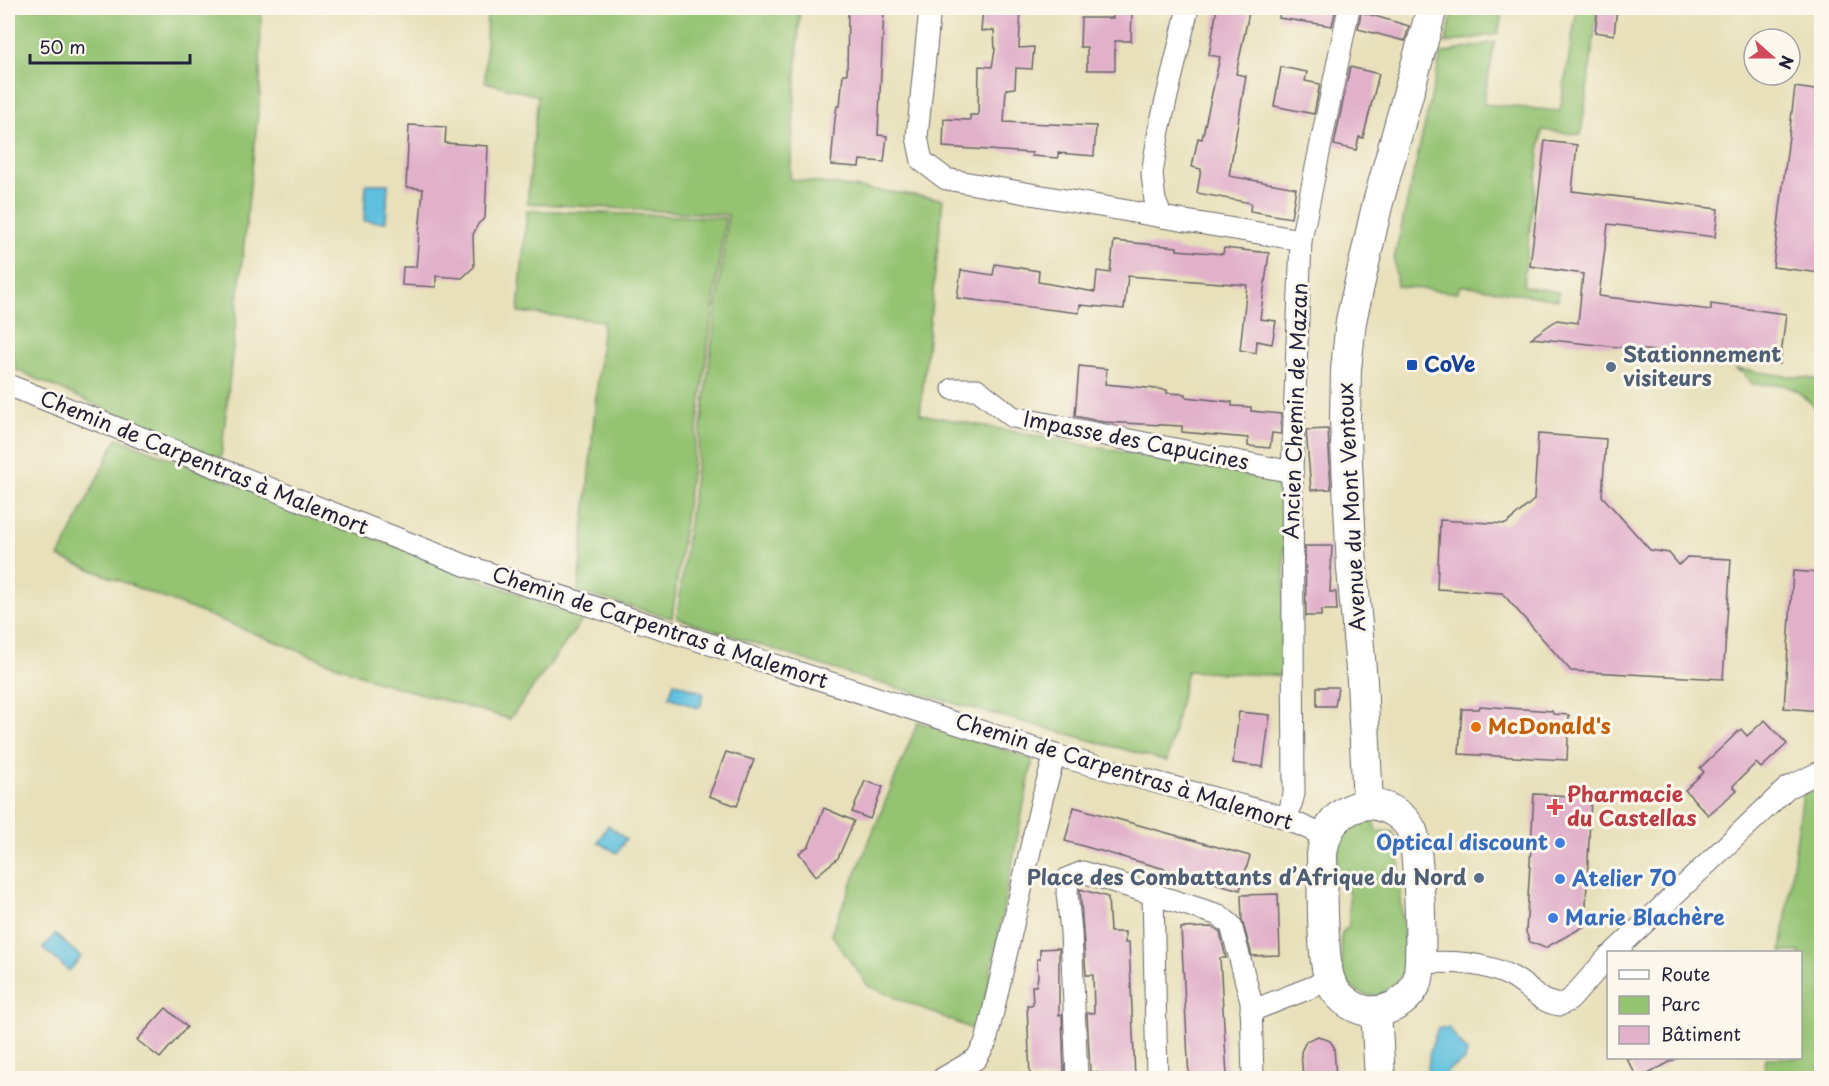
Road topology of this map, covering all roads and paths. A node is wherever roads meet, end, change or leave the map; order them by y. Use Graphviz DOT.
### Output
graph roads {
  1 [pos="930,8"];
  2 [pos="1188,8"];
  3 [pos="1349,8"];
  4 [pos="1432,8"];
  5 [pos="1162,218"];
  6 [pos="1301,240"];
  7 [pos="8,385"];
  8 [pos="953,388"];
  9 [pos="1292,472"];
  10 [pos="1055,755"];
  11 [pos="1821,771"];
  12 [pos="1368,804"];
  13 [pos="1287,819"];
  14 [pos="1325,836"];
  15 [pos="1153,894"];
  16 [pos="1615,951"];
  17 [pos="1607,958"];
  18 [pos="1420,963"];
  19 [pos="1329,977"];
  20 [pos="1251,1011"];
  21 [pos="1376,1011"];
  22 [pos="943,1078"];
  23 [pos="1077,1078"];
  24 [pos="1157,1078"];
  25 [pos="1253,1078"];
  26 [pos="1380,1078"];
  1 -- 5 [label="street"];
  2 -- 5 [label="street"];
  3 -- 6 [label="street, Ancien Chemin de Mazan"];
  4 -- 12 [label="main road, Avenue du Mont Ventoux"];
  5 -- 6 [label="street"];
  6 -- 9 [label="street, Ancien Chemin de Mazan"];
  7 -- 10 [label="street, Chemin de Carpentras à Malemort"];
  8 -- 9 [label="street, Impasse des Capucines"];
  9 -- 13 [label="street, Ancien Chemin de Mazan"];
  10 -- 13 [label="street, Chemin de Carpentras à Malemort"];
  10 -- 22 [label="street"];
  11 -- 16 [label="street"];
  12 -- 14 [label="main road"];
  12 -- 18 [label="main road"];
  13 -- 14 [label="street, Chemin de Carpentras à Malemort"];
  14 -- 19 [label="main road"];
  15 -- 20 [label="street"];
  15 -- 23 [label="street"];
  15 -- 24 [label="street"];
  17 -- 18 [label="street"];
  18 -- 21 [label="main road"];
  19 -- 20 [label="street"];
  19 -- 21 [label="main road"];
  20 -- 25 [label="street"];
  21 -- 26 [label="main road"];
}
